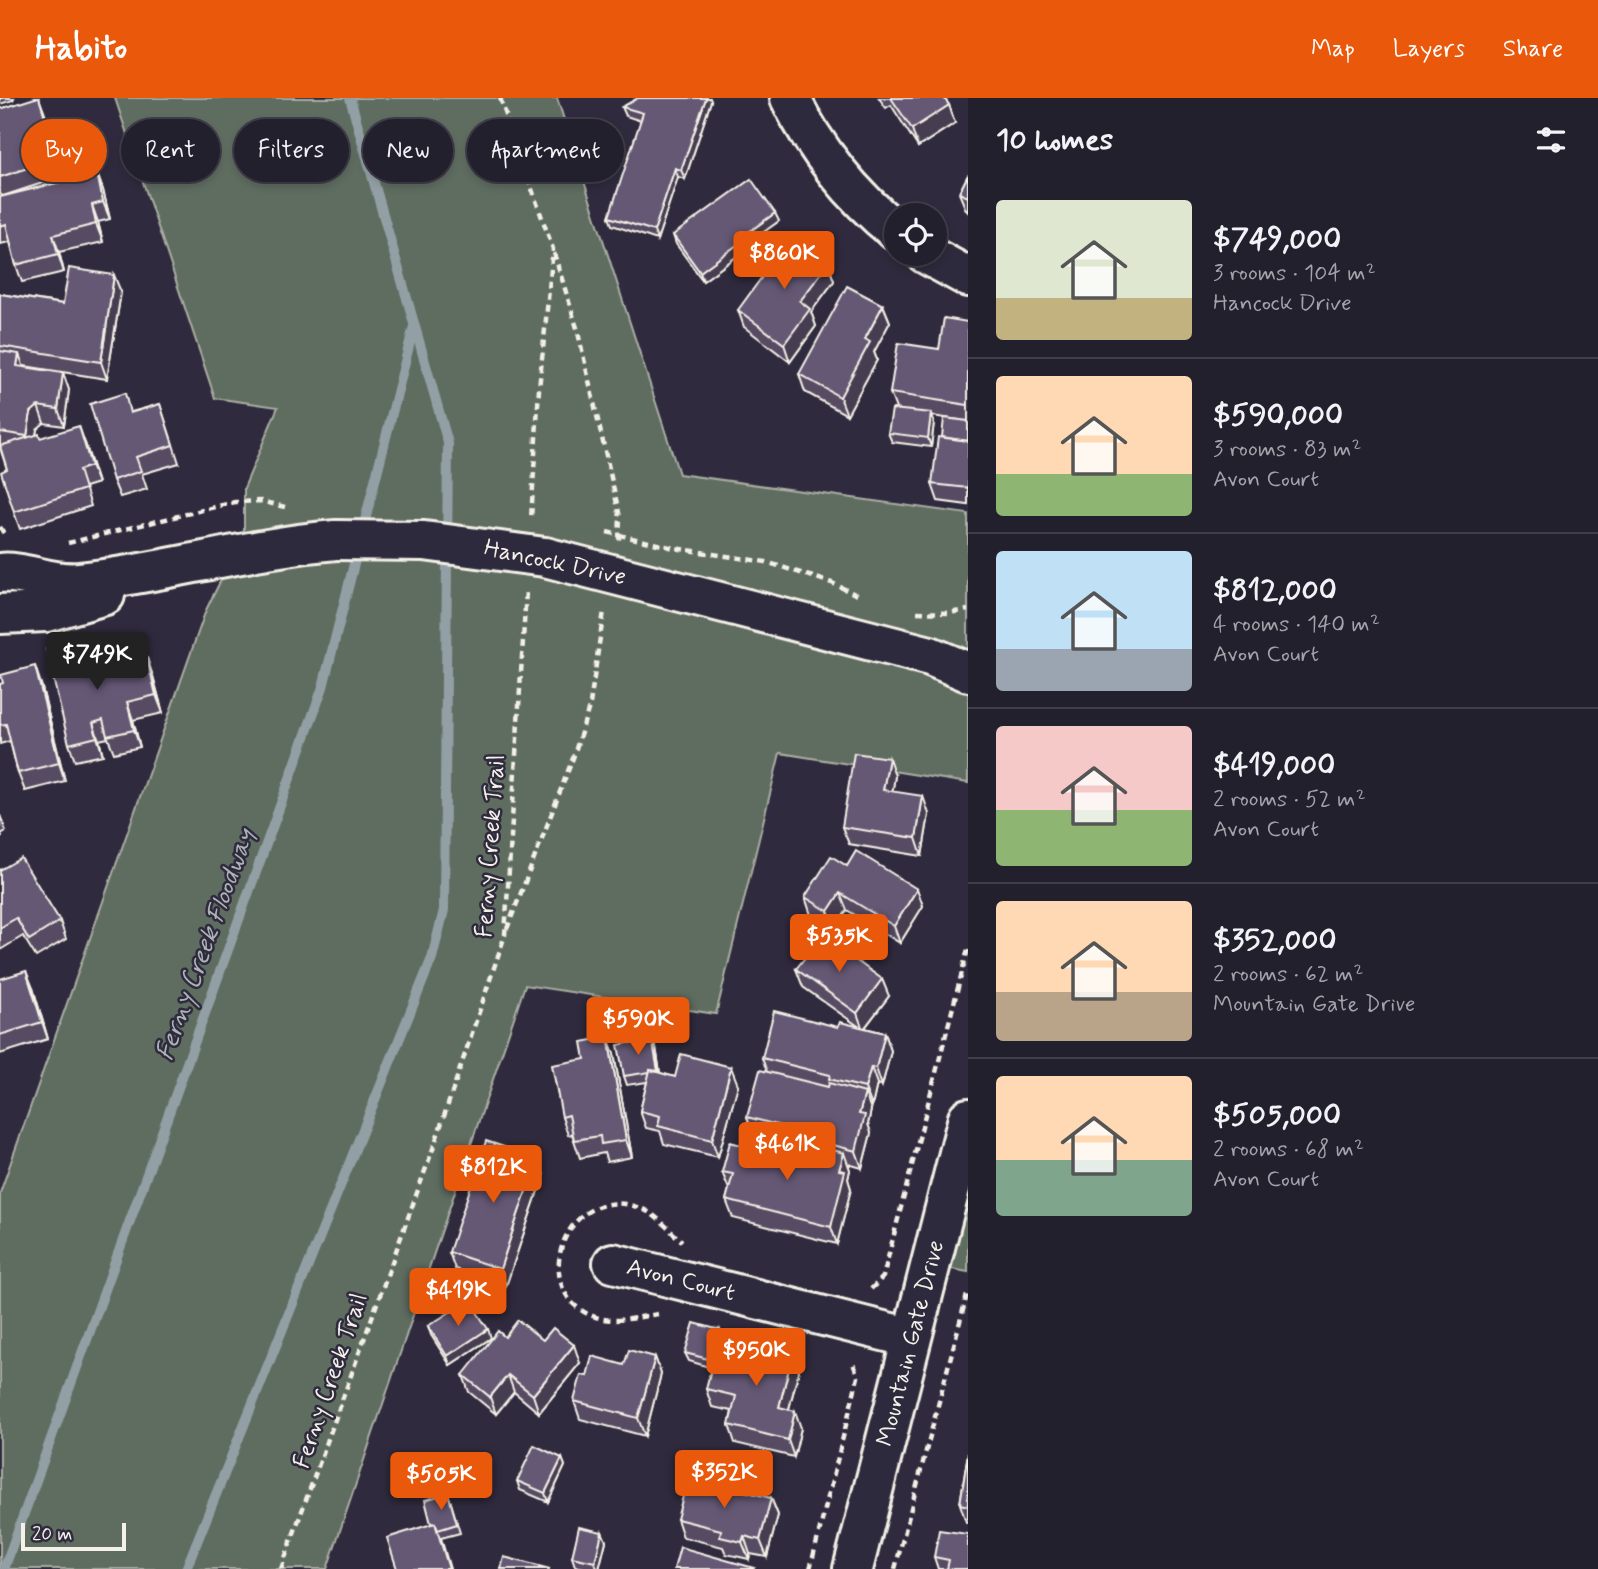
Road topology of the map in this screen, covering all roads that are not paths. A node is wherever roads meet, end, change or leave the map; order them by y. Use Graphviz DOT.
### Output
graph roads {
  1 [pos="790,98"];
  2 [pos="884,220"];
  3 [pos="947,266"];
  4 [pos="968,277"];
  5 [pos="9,583"];
  6 [pos="968,653"];
  7 [pos="930,656"];
  8 [pos="968,672"];
  9 [pos="968,1118"];
  10 [pos="613,1263"];
  11 [pos="911,1338"];
  12 [pos="853,1569"];
  1 -- 2 [label="street"];
  3 -- 4 [label="street"];
  5 -- 7 [label="street, Hancock Drive, bridge"];
  6 -- 7 [label="street, Hancock Drive"];
  7 -- 8 [label="street, Hancock Drive"];
  9 -- 11 [label="street, Mountain Gate Drive"];
  10 -- 11 [label="street, Avon Court"];
  11 -- 12 [label="street, Mountain Gate Drive"];
}
